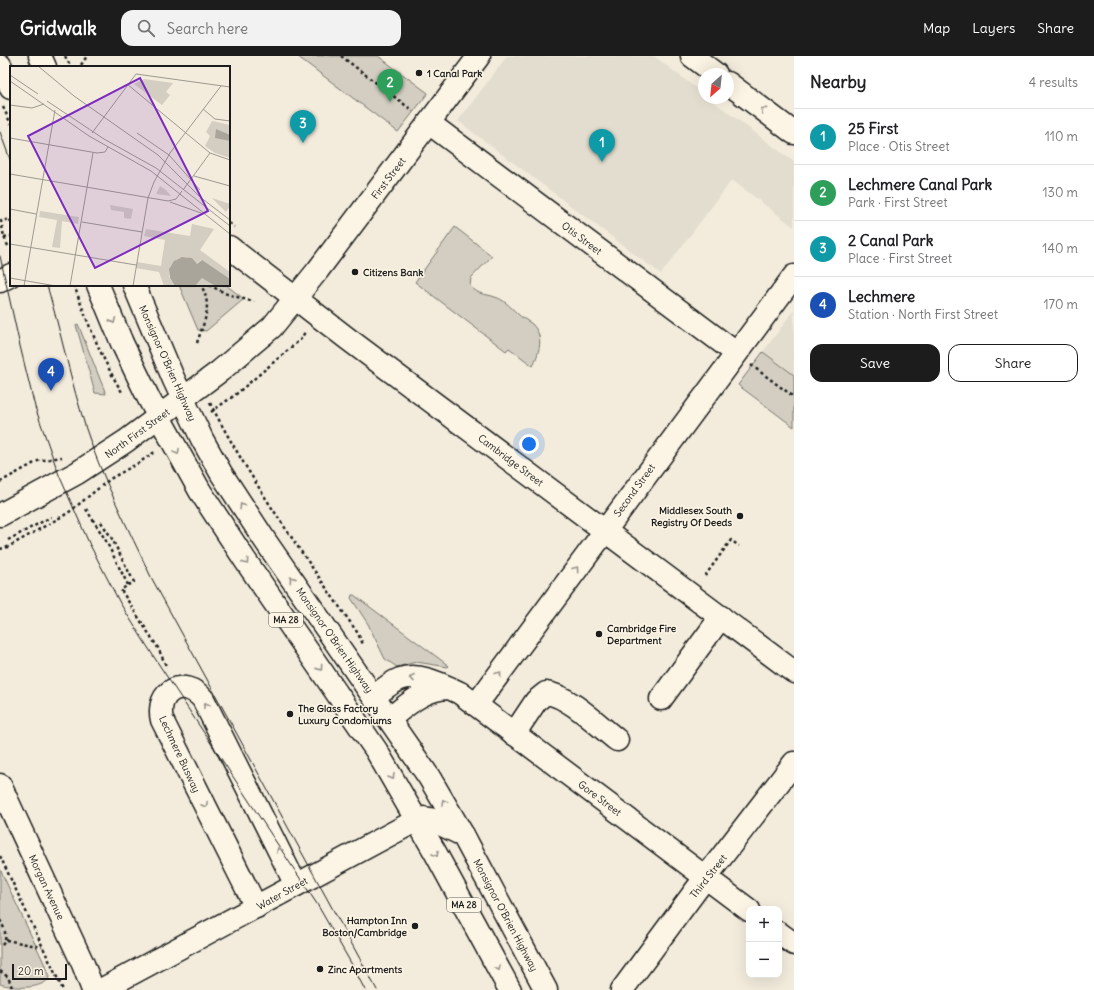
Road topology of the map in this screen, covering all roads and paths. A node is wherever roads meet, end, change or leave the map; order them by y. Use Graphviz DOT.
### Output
graph roads {
  1 [pos="65,56"];
  2 [pos="88,56"];
  3 [pos="341,56"];
  4 [pos="480,56"];
  5 [pos="692,56"];
  6 [pos="0,65"];
  7 [pos="81,65"];
  8 [pos="70,66"];
  9 [pos="708,68"];
  10 [pos="734,88"];
  11 [pos="6,95"];
  12 [pos="10,118"];
  13 [pos="429,124"];
  14 [pos="794,133"];
  15 [pos="10,219"];
  16 [pos="10,236"];
  17 [pos="4,237"];
  18 [pos="8,246"];
  19 [pos="230,248"];
  20 [pos="10,276"];
  21 [pos="794,276"];
  22 [pos="0,281"];
  23 [pos="74,286"];
  24 [pos="98,286"];
  25 [pos="134,286"];
  26 [pos="201,286"];
  27 [pos="211,286"];
  28 [pos="296,299"];
  29 [pos="254,302"];
  30 [pos="197,343"];
  31 [pos="291,348"];
  32 [pos="742,358"];
  33 [pos="114,380"];
  34 [pos="235,396"];
  35 [pos="794,397"];
  36 [pos="183,399"];
  37 [pos="158,417"];
  38 [pos="227,436"];
  39 [pos="64,456"];
  40 [pos="140,462"];
  41 [pos="0,482"];
  42 [pos="86,509"];
  43 [pos="0,515"];
  44 [pos="51,517"];
  45 [pos="101,522"];
  46 [pos="605,530"];
  47 [pos="112,536"];
  48 [pos="105,539"];
  49 [pos="8,540"];
  50 [pos="739,546"];
  51 [pos="0,549"];
  52 [pos="705,576"];
  53 [pos="128,585"];
  54 [pos="721,617"];
  55 [pos="365,648"];
  56 [pos="167,668"];
  57 [pos="794,672"];
  58 [pos="449,688"];
  59 [pos="374,697"];
  60 [pos="661,699"];
  61 [pos="476,705"];
  62 [pos="389,719"];
  63 [pos="514,734"];
  64 [pos="617,740"];
  65 [pos="794,763"];
  66 [pos="0,785"];
  67 [pos="417,820"];
  68 [pos="463,835"];
  69 [pos="0,856"];
  70 [pos="706,878"];
  71 [pos="296,885"];
  72 [pos="256,907"];
  73 [pos="746,908"];
  74 [pos="0,920"];
  75 [pos="782,935"];
  76 [pos="6,940"];
  77 [pos="794,944"];
  78 [pos="0,947"];
  79 [pos="42,947"];
  80 [pos="0,971"];
  81 [pos="13,990"];
  82 [pos="63,990"];
  83 [pos="93,990"];
  84 [pos="101,990"];
  85 [pos="510,990"];
  86 [pos="546,990"];
  87 [pos="622,990"];
  1 -- 8 [label="path"];
  2 -- 7 [label="path"];
  3 -- 13 [label="path"];
  4 -- 13 [label="main road, First Street"];
  5 -- 9 [label="main road"];
  6 -- 11 [label="main road"];
  14 -- 10 [label="main road, one-way"];
  11 -- 12 [label="path"];
  13 -- 28 [label="main road, First Street"];
  13 -- 32 [label="main road, Otis Street"];
  15 -- 17 [label="path"];
  16 -- 17 [label="path"];
  17 -- 18 [label="path"];
  19 -- 28 [label="main road, Cambridge Street"];
  20 -- 22 [label="main road"];
  21 -- 32 [label="main road, Second Street"];
  23 -- 33 [label="path"];
  24 -- 37 [label="main road, MA 28, one-way"];
  25 -- 36 [label="main road, Monsignor O'Brien Highway / MA 28"];
  26 -- 30 [label="path"];
  27 -- 29 [label="path"];
  28 -- 36 [label="main road, North First Street"];
  28 -- 46 [label="main road, Cambridge Street"];
  31 -- 34 [label="path"];
  32 -- 35 [label="path"];
  32 -- 46 [label="main road, Second Street"];
  36 -- 37 [label="main road, North First Street"];
  59 -- 36 [label="main road, Monsignor O'Brien Highway / MA 28, one-way"];
  37 -- 43 [label="main road, North First Street"];
  37 -- 67 [label="main road, MA 28, one-way"];
  38 -- 55 [label="path, Monsignor O'Brien Highway"];
  39 -- 41 [label="path"];
  40 -- 51 [label="path"];
  42 -- 48 [label="path"];
  44 -- 49 [label="path"];
  45 -- 47 [label="path"];
  46 -- 54 [label="main road, Cambridge Street"];
  61 -- 46 [label="main road, Second Street, one-way"];
  47 -- 48 [label="path"];
  47 -- 53 [label="path"];
  48 -- 53 [label="path"];
  50 -- 52 [label="path"];
  53 -- 56 [label="path"];
  54 -- 57 [label="main road, Cambridge Street"];
  54 -- 60 [label="main road"];
  58 -- 59 [label="main road, Gore Street, one-way"];
  58 -- 61 [label="main road, Gore Street"];
  58 -- 62 [label="main road"];
  59 -- 62 [label="main road, Monsignor O'Brien Highway / MA 28"];
  61 -- 63 [label="main road, Gore Street"];
  68 -- 62 [label="main road, Monsignor O'Brien Highway / MA 28, one-way"];
  63 -- 64 [label="main road"];
  63 -- 70 [label="main road, Gore Street"];
  65 -- 70 [label="main road, Third Street"];
  66 -- 83 [label="main road, Morgan Avenue"];
  67 -- 68 [label="main road"];
  67 -- 71 [label="main road, Water Street"];
  67 -- 85 [label="main road, MA 28, one-way"];
  68 -- 86 [label="main road, Monsignor O'Brien Highway / MA 28"];
  69 -- 79 [label="path"];
  70 -- 73 [label="main road, Gore Street"];
  70 -- 87 [label="main road, Third Street"];
  71 -- 72 [label="main road, Water Street"];
  71 -- 72 [label="main road, Lechmere Busway, one-way"];
  72 -- 84 [label="main road, Water Street"];
  74 -- 76 [label="path"];
  75 -- 77 [label="main road"];
  76 -- 78 [label="path"];
  76 -- 79 [label="path"];
  79 -- 82 [label="path"];
  80 -- 81 [label="path"];
}
